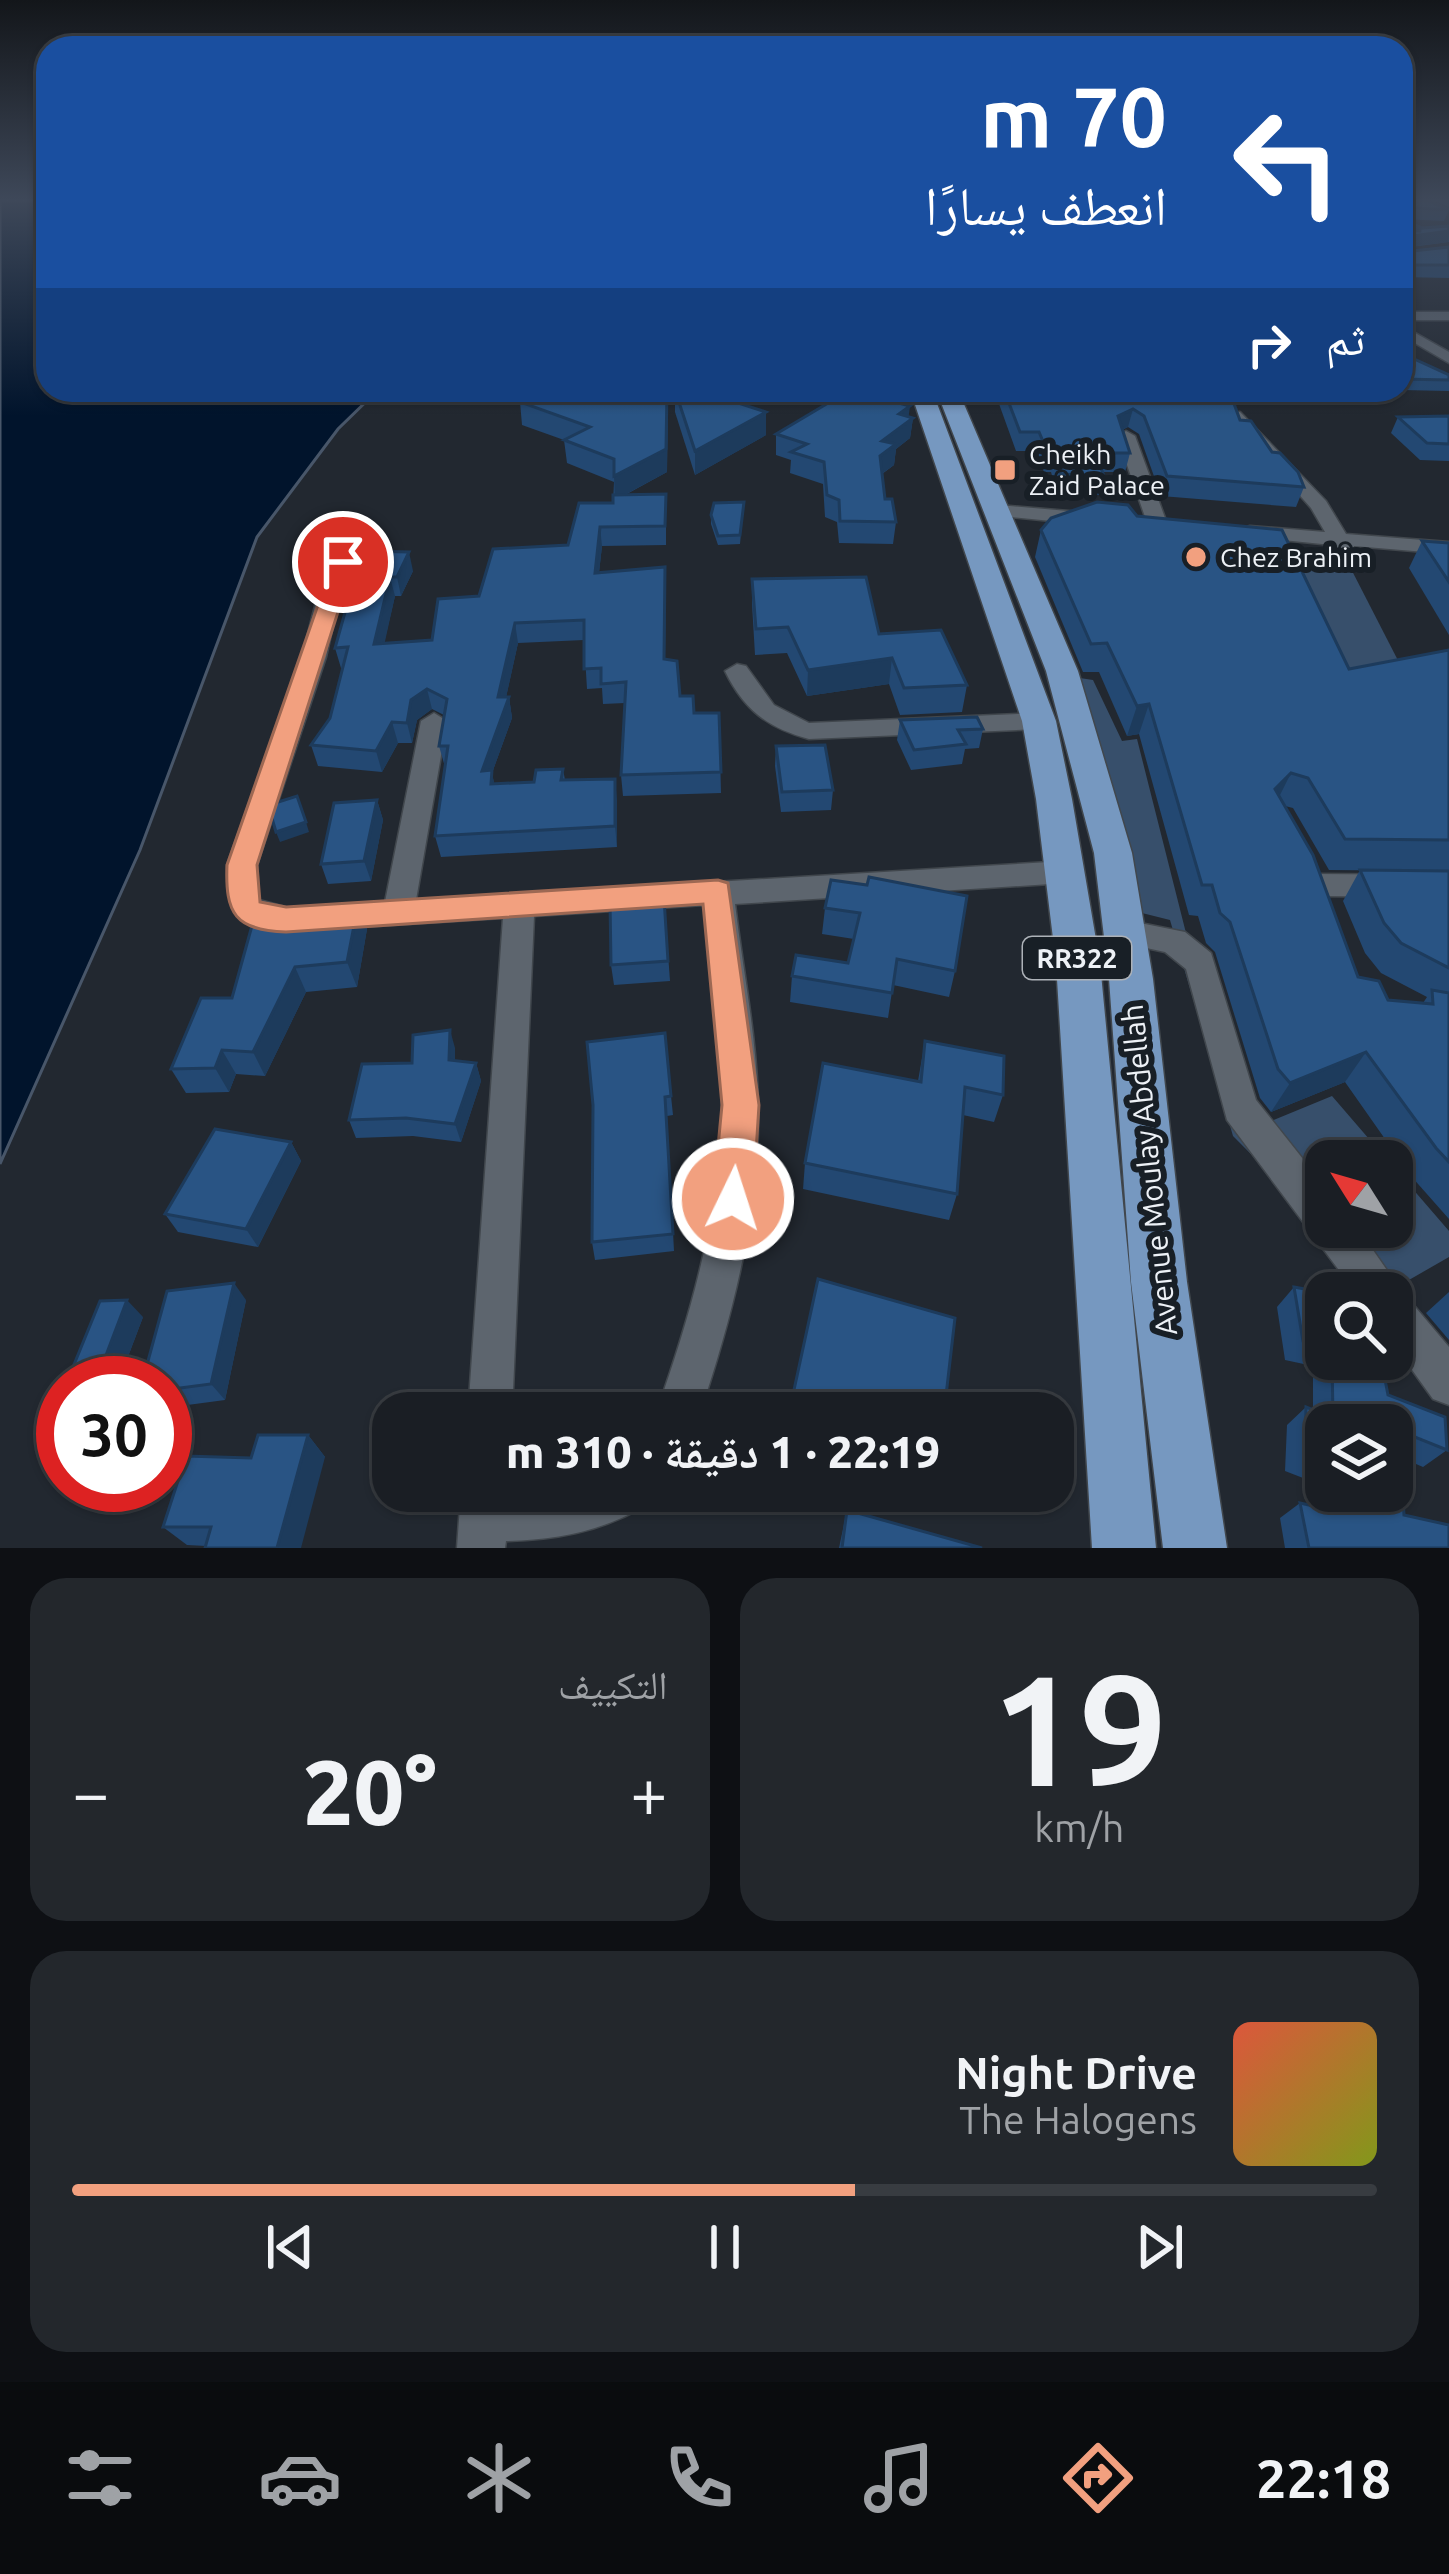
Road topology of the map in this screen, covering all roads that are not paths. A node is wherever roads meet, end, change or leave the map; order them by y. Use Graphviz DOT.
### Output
graph roads {
  1 [pos="1413,316"];
  2 [pos="1449,316"];
  3 [pos="1413,336"];
  4 [pos="1449,358"];
  5 [pos="925,402"];
  6 [pos="951,402"];
  7 [pos="1240,417"];
  8 [pos="1126,436"];
  9 [pos="1000,518"];
  10 [pos="364,529"];
  11 [pos="1228,536"];
  12 [pos="1343,546"];
  13 [pos="1449,548"];
  14 [pos="1449,561"];
  15 [pos="736,671"];
  16 [pos="434,721"];
  17 [pos="1039,721"];
  18 [pos="1298,851"];
  19 [pos="1066,872"];
  20 [pos="1316,885"];
  21 [pos="1449,886"];
  22 [pos="718,892"];
  23 [pos="519,903"];
  24 [pos="398,913"];
  25 [pos="1329,927"];
  26 [pos="1125,932"];
  27 [pos="1305,1193"];
  28 [pos="1348,1248"];
  29 [pos="1366,1272"];
  30 [pos="1413,1335"];
  31 [pos="1449,1383"];
  32 [pos="491,1392"];
  33 [pos="686,1392"];
  34 [pos="575,1512"];
  35 [pos="483,1518"];
  36 [pos="1124,1548"];
  37 [pos="1196,1548"];
  1 -- 2 [label="street"];
  3 -- 4 [label="street"];
  5 -- 17 [label="main road, Avenue Moulay Abdellah / RR322"];
  6 -- 9 [label="main road, Avenue Moulay Abdellah / RR322"];
  7 -- 12 [label="street"];
  8 -- 9 [label="street"];
  9 -- 26 [label="main road, Avenue Moulay Abdellah / RR322"];
  10 -- 24 [label="street"];
  11 -- 12 [label="street"];
  12 -- 13 [label="street"];
  12 -- 14 [label="street"];
  15 -- 17 [label="street"];
  16 -- 24 [label="street"];
  17 -- 19 [label="main road, Avenue Moulay Abdellah / RR322"];
  18 -- 20 [label="street"];
  19 -- 22 [label="street"];
  19 -- 36 [label="main road, Avenue Moulay Abdellah / RR322"];
  20 -- 21 [label="street"];
  20 -- 25 [label="street"];
  22 -- 23 [label="street"];
  22 -- 33 [label="street"];
  23 -- 24 [label="street"];
  23 -- 32 [label="street"];
  26 -- 27 [label="street"];
  26 -- 37 [label="main road, Avenue Moulay Abdellah / RR322"];
  28 -- 29 [label="street"];
  30 -- 31 [label="street"];
  34 -- 35 [label="street"];
}
